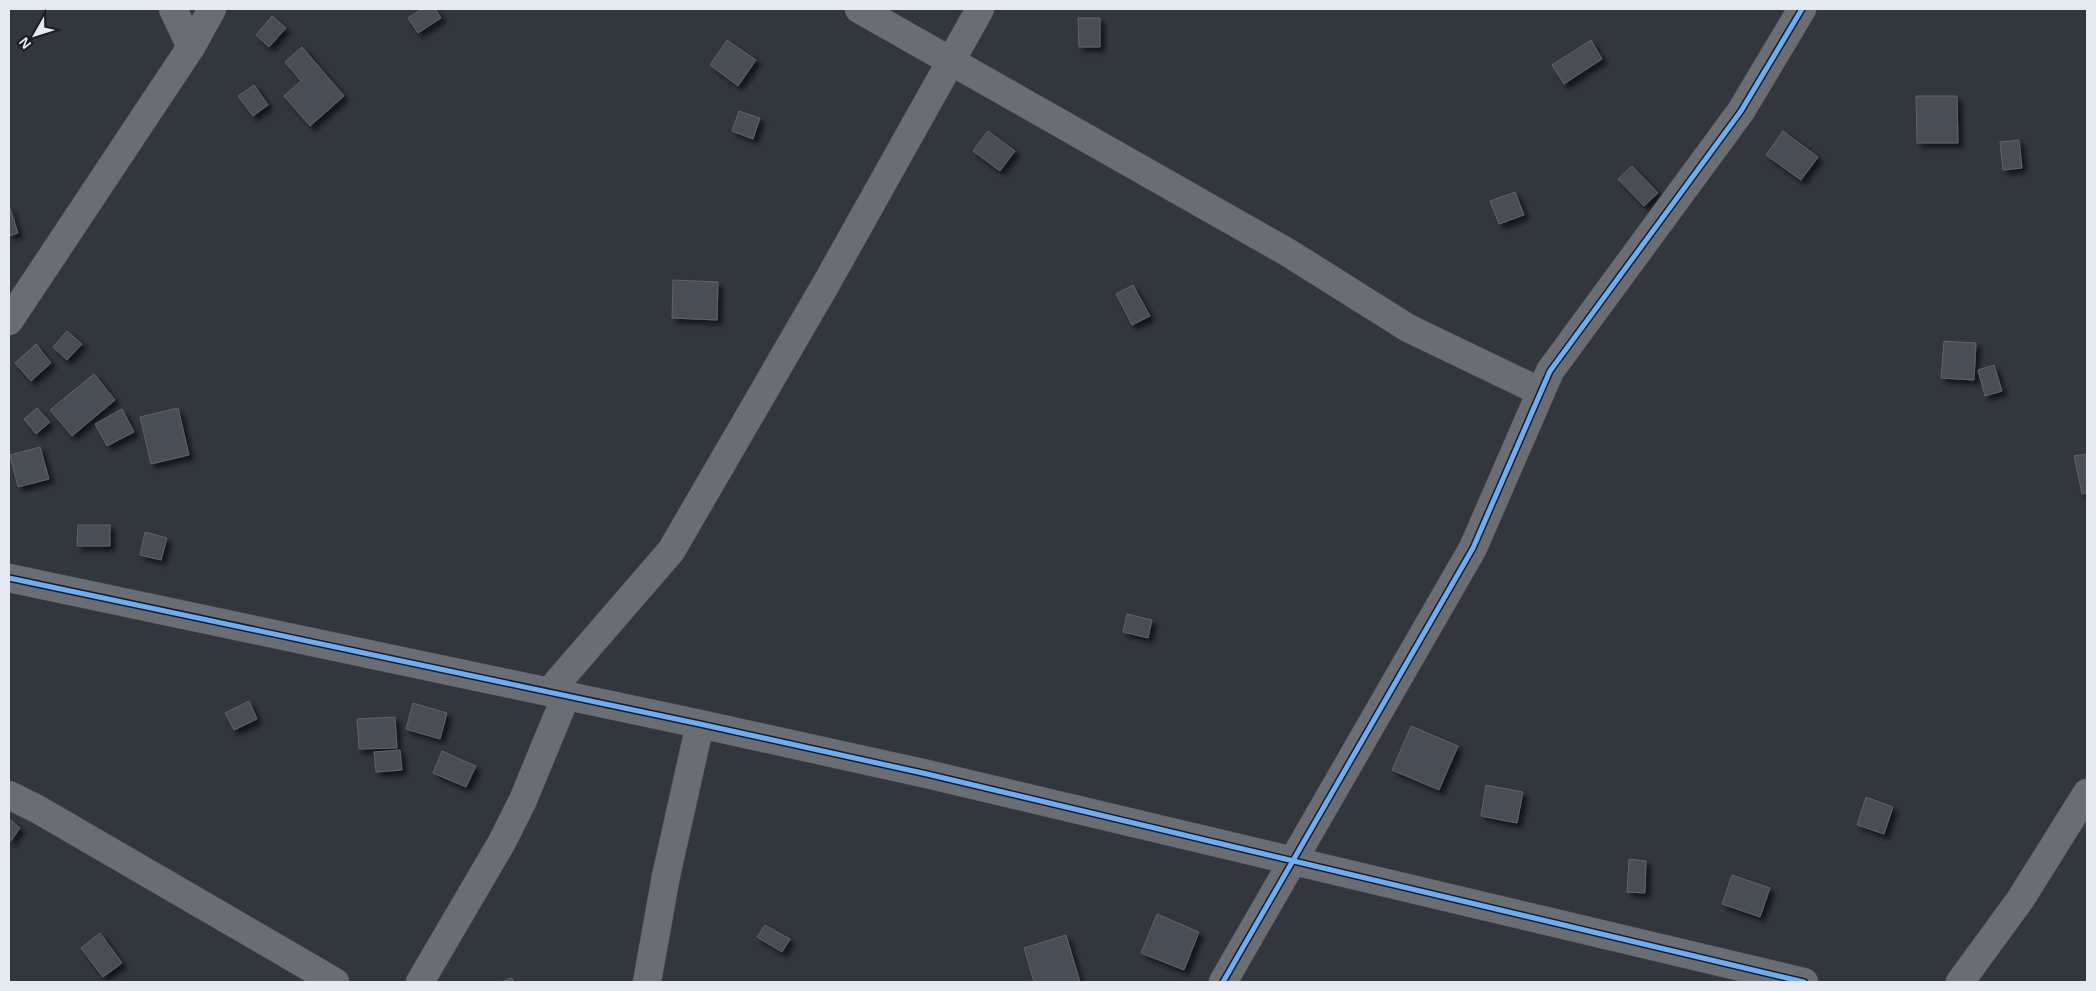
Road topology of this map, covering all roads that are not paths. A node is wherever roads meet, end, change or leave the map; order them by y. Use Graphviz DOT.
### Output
graph roads {
  1 [pos="173,9"];
  2 [pos="212,9"];
  3 [pos="858,9"];
  4 [pos="980,9"];
  5 [pos="1802,9"];
  6 [pos="191,47"];
  7 [pos="952,60"];
  8 [pos="9,321"];
  9 [pos="1541,392"];
  10 [pos="9,578"];
  11 [pos="558,694"];
  12 [pos="700,724"];
  13 [pos="2087,793"];
  14 [pos="9,795"];
  15 [pos="1293,861"];
  16 [pos="335,982"];
  17 [pos="420,982"];
  18 [pos="647,982"];
  19 [pos="1223,982"];
  20 [pos="1804,982"];
  21 [pos="1960,982"];
  1 -- 6 [label="street"];
  2 -- 6 [label="street"];
  3 -- 7 [label="street"];
  4 -- 7 [label="street"];
  5 -- 9 [label="street"];
  6 -- 8 [label="street"];
  7 -- 9 [label="street"];
  7 -- 11 [label="street"];
  9 -- 15 [label="street"];
  10 -- 11 [label="street"];
  11 -- 12 [label="street"];
  11 -- 17 [label="street"];
  12 -- 15 [label="street"];
  12 -- 18 [label="street"];
  13 -- 21 [label="street"];
  14 -- 16 [label="street"];
  15 -- 19 [label="street"];
  15 -- 20 [label="street"];
}
